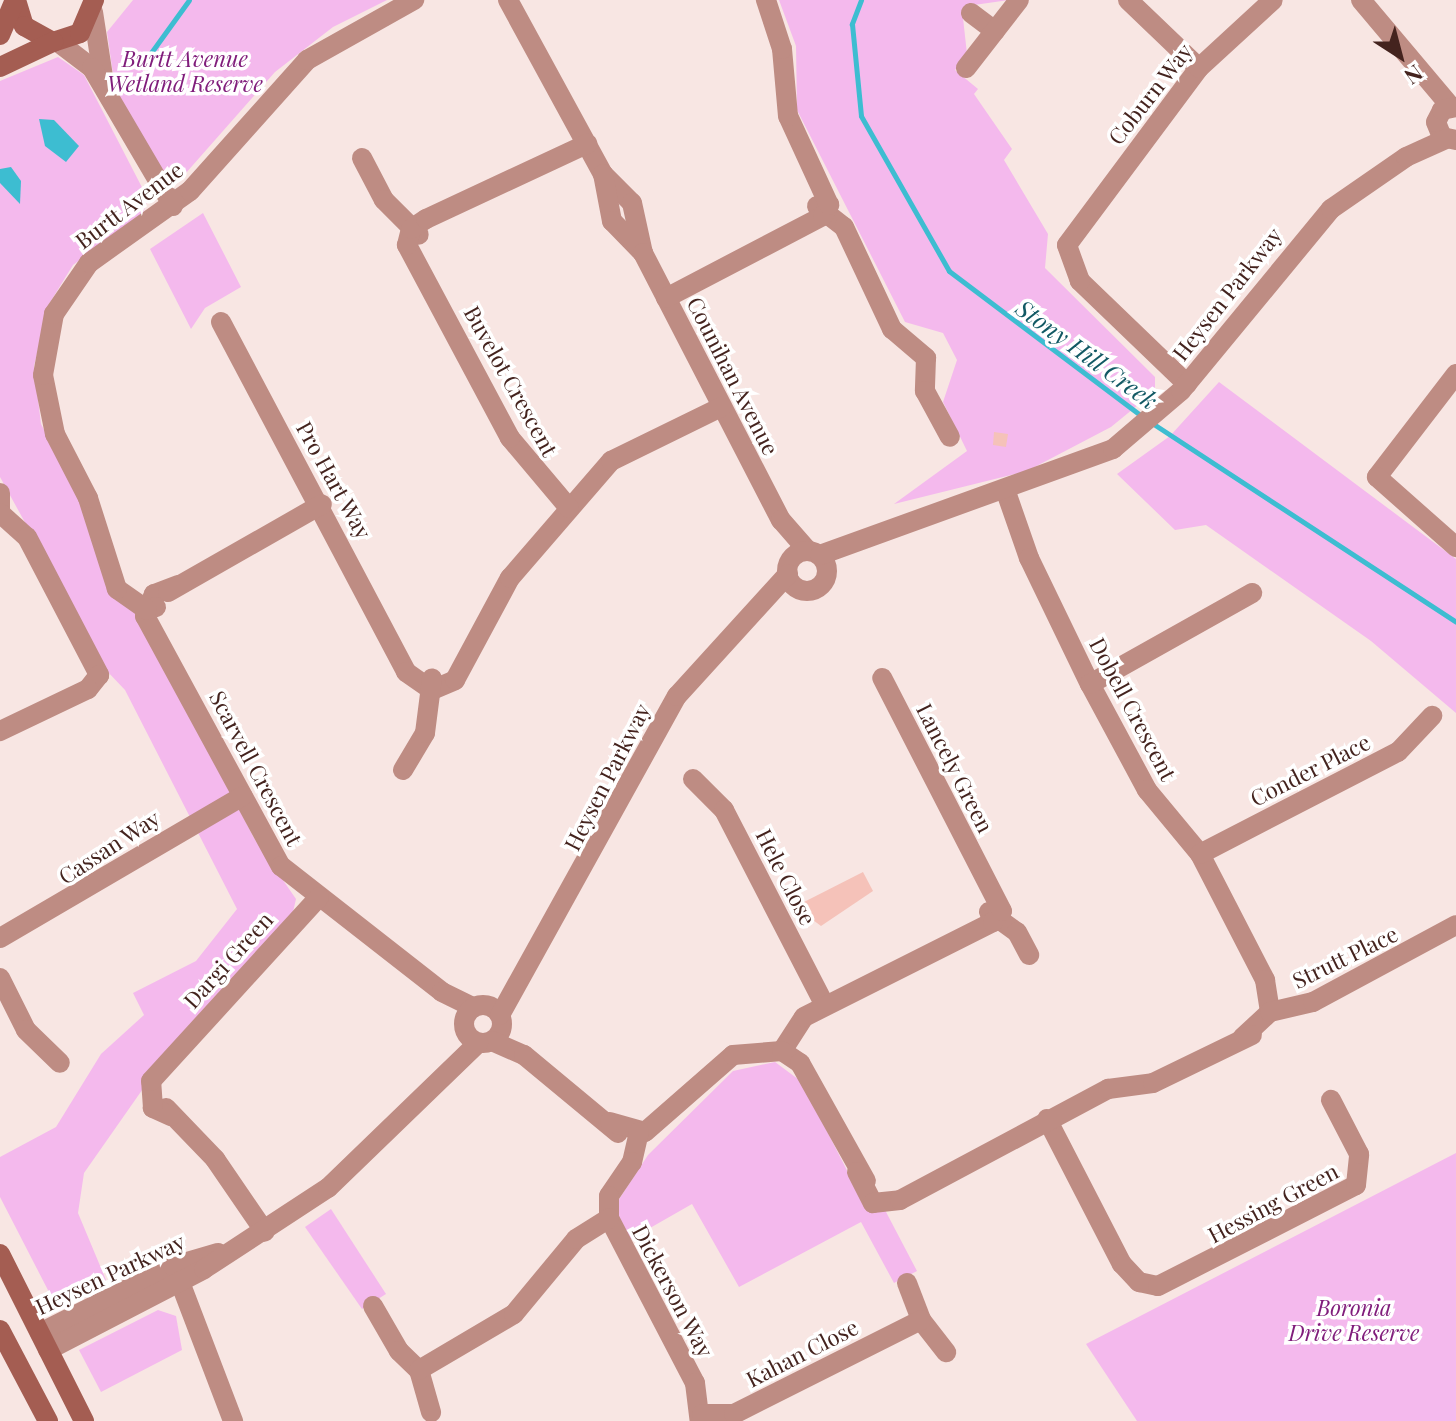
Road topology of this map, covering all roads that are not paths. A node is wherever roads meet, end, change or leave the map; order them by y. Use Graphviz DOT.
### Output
graph roads {
  1 [pos="16,0"];
  2 [pos="414,0"];
  3 [pos="766,0"];
  4 [pos="1019,0"];
  5 [pos="1128,0"];
  6 [pos="1273,0"];
  7 [pos="1361,0"];
  8 [pos="514,4"];
  9 [pos="94,6"];
  10 [pos="971,13"];
  11 [pos="995,31"];
  12 [pos="0,35"];
  13 [pos="56,42"];
  14 [pos="1204,62"];
  15 [pos="0,67"];
  16 [pos="966,68"];
  17 [pos="105,88"];
  18 [pos="1449,127"];
  19 [pos="585,140"];
  20 [pos="362,158"];
  21 [pos="168,209"];
  22 [pos="822,210"];
  23 [pos="415,232"];
  24 [pos="664,294"];
  25 [pos="221,322"];
  26 [pos="1456,374"];
  27 [pos="1191,379"];
  28 [pos="719,403"];
  29 [pos="950,437"];
  30 [pos="1010,491"];
  31 [pos="1,504"];
  32 [pos="569,508"];
  33 [pos="324,509"];
  34 [pos="1456,547"];
  35 [pos="805,567"];
  36 [pos="1252,593"];
  37 [pos="151,606"];
  38 [pos="882,678"];
  39 [pos="432,684"];
  40 [pos="1090,684"];
  41 [pos="1432,716"];
  42 [pos="0,731"];
  43 [pos="403,770"];
  44 [pos="693,779"];
  45 [pos="243,796"];
  46 [pos="1200,854"];
  47 [pos="319,897"];
  48 [pos="994,915"];
  49 [pos="1451,931"];
  50 [pos="0,938"];
  51 [pos="1029,955"];
  52 [pos="0,978"];
  53 [pos="825,1006"];
  54 [pos="1276,1013"];
  55 [pos="483,1024"];
  56 [pos="782,1051"];
  57 [pos="60,1063"];
  58 [pos="1331,1100"];
  59 [pos="1047,1119"];
  60 [pos="637,1138"];
  61 [pos="609,1218"];
  62 [pos="265,1232"];
  63 [pos="0,1254"];
  64 [pos="177,1274"];
  65 [pos="907,1283"];
  66 [pos="373,1306"];
  67 [pos="921,1320"];
  68 [pos="0,1330"];
  69 [pos="44,1342"];
  70 [pos="946,1352"];
  71 [pos="13,1355"];
  72 [pos="419,1370"];
  73 [pos="431,1412"];
  74 [pos="707,1419"];
  75 [pos="48,1421"];
  76 [pos="84,1421"];
  77 [pos="233,1421"];
  1 -- 12 [label="main road"];
  1 -- 13 [label="main road"];
  2 -- 21 [label="street, Burtt Avenue"];
  3 -- 22 [label="street"];
  4 -- 11 [label="street"];
  5 -- 14 [label="street"];
  6 -- 14 [label="street, Coburn Way"];
  7 -- 18 [label="street"];
  8 -- 19 [label="street, Counihan Avenue"];
  9 -- 13 [label="main road"];
  9 -- 17 [label="street"];
  10 -- 11 [label="street"];
  11 -- 16 [label="street"];
  13 -- 15 [label="main road"];
  13 -- 17 [label="street"];
  14 -- 27 [label="street, Coburn Way"];
  17 -- 21 [label="street"];
  18 -- 27 [label="street, Heysen Parkway"];
  19 -- 23 [label="street"];
  19 -- 24 [label="street, Counihan Avenue"];
  20 -- 23 [label="street"];
  21 -- 37 [label="street, Burtt Avenue"];
  22 -- 24 [label="street"];
  22 -- 29 [label="street"];
  23 -- 32 [label="street, Buvelot Crescent"];
  24 -- 28 [label="street, Counihan Avenue"];
  25 -- 33 [label="street, Pro Hart Way"];
  26 -- 34 [label="street"];
  27 -- 30 [label="street, Heysen Parkway"];
  28 -- 32 [label="street"];
  28 -- 35 [label="street, Counihan Avenue"];
  30 -- 35 [label="street, Heysen Parkway"];
  30 -- 40 [label="street, Dobell Crescent"];
  31 -- 42 [label="street"];
  32 -- 39 [label="street"];
  33 -- 37 [label="street"];
  33 -- 39 [label="street, Pro Hart Way"];
  35 -- 55 [label="street, Heysen Parkway"];
  36 -- 40 [label="street"];
  37 -- 45 [label="street, Scarvell Crescent"];
  38 -- 48 [label="street, Lancely Green"];
  39 -- 43 [label="street"];
  40 -- 46 [label="street, Dobell Crescent"];
  41 -- 46 [label="street, Conder Place"];
  44 -- 53 [label="street, Hele Close"];
  45 -- 47 [label="street, Scarvell Crescent"];
  45 -- 50 [label="street, Cassan Way"];
  46 -- 54 [label="street, Dobell Crescent"];
  47 -- 55 [label="street, Scarvell Crescent"];
  47 -- 62 [label="street, Dargi Green"];
  48 -- 51 [label="street"];
  48 -- 53 [label="street"];
  49 -- 54 [label="street, Strutt Place"];
  52 -- 57 [label="street"];
  53 -- 56 [label="street"];
  54 -- 59 [label="street"];
  55 -- 60 [label="street"];
  55 -- 62 [label="street, Heysen Parkway"];
  56 -- 59 [label="street"];
  56 -- 60 [label="street"];
  58 -- 59 [label="street, Hessing Green"];
  60 -- 61 [label="street, Dickerson Way"];
  61 -- 72 [label="street"];
  61 -- 74 [label="street, Dickerson Way"];
  62 -- 64 [label="street, Heysen Parkway"];
  63 -- 69 [label="main road"];
  64 -- 69 [label="street, Heysen Parkway"];
  64 -- 77 [label="street"];
  65 -- 67 [label="street"];
  66 -- 72 [label="street"];
  67 -- 70 [label="street"];
  67 -- 74 [label="street, Kahan Close"];
  68 -- 71 [label="main road"];
  69 -- 71 [label="main road, Heysen Parkway"];
  69 -- 76 [label="main road"];
  71 -- 75 [label="main road"];
  72 -- 73 [label="street"];
}
